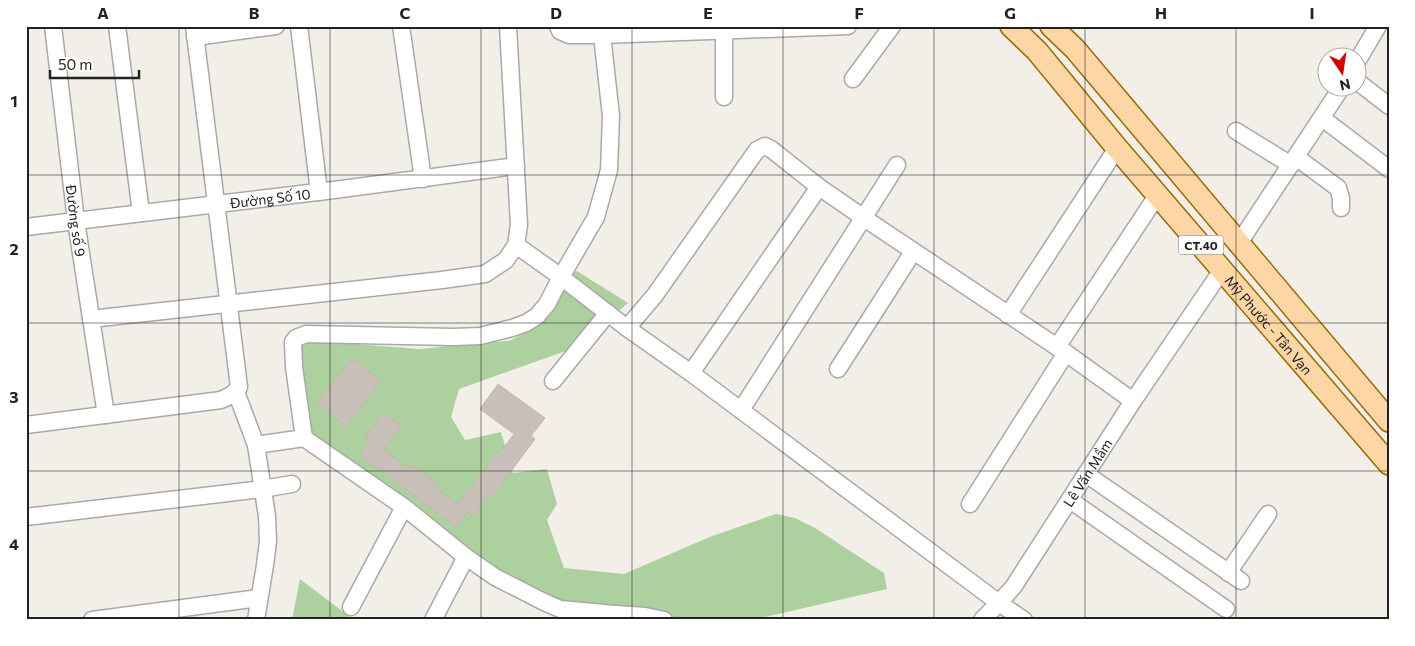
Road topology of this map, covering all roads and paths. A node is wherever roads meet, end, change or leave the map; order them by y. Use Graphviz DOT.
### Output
graph roads {
  1 [pos="53,26"];
  2 [pos="116,26"];
  3 [pos="276,26"];
  4 [pos="299,26"];
  5 [pos="401,26"];
  6 [pos="508,26"];
  7 [pos="558,26"];
  8 [pos="848,26"];
  9 [pos="892,26"];
  10 [pos="1011,26"];
  11 [pos="1051,26"];
  12 [pos="1381,30"];
  13 [pos="724,31"];
  14 [pos="195,32"];
  15 [pos="602,35"];
  16 [pos="1367,48"];
  17 [pos="852,79"];
  18 [pos="1368,90"];
  19 [pos="724,97"];
  20 [pos="1335,98"];
  21 [pos="1389,106"];
  22 [pos="1322,118"];
  23 [pos="1236,131"];
  24 [pos="1117,148"];
  25 [pos="1293,161"];
  26 [pos="897,165"];
  27 [pos="516,166"];
  28 [pos="1389,169"];
  29 [pos="423,179"];
  30 [pos="819,187"];
  31 [pos="319,192"];
  32 [pos="1158,194"];
  33 [pos="216,204"];
  34 [pos="1341,208"];
  35 [pos="141,213"];
  36 [pos="864,218"];
  37 [pos="76,221"];
  38 [pos="26,227"];
  39 [pos="1240,243"];
  40 [pos="516,245"];
  41 [pos="913,252"];
  42 [pos="1222,270"];
  43 [pos="561,277"];
  44 [pos="229,304"];
  45 [pos="608,313"];
  46 [pos="1008,315"];
  47 [pos="91,319"];
  48 [pos="627,328"];
  49 [pos="1061,350"];
  50 [pos="838,369"];
  51 [pos="691,373"];
  52 [pos="554,381"];
  53 [pos="236,392"];
  54 [pos="1133,401"];
  55 [pos="740,410"];
  56 [pos="106,415"];
  57 [pos="1389,421"];
  58 [pos="26,425"];
  59 [pos="304,438"];
  60 [pos="256,445"];
  61 [pos="1389,464"];
  62 [pos="1086,474"];
  63 [pos="292,484"];
  64 [pos="262,489"];
  65 [pos="1070,500"];
  66 [pos="970,504"];
  67 [pos="404,507"];
  68 [pos="1268,514"];
  69 [pos="26,517"];
  70 [pos="466,557"];
  71 [pos="259,598"];
  72 [pos="999,603"];
  73 [pos="351,607"];
  74 [pos="1226,609"];
  75 [pos="614,617"];
  76 [pos="92,620"];
  77 [pos="256,620"];
  78 [pos="434,620"];
  79 [pos="664,620"];
  80 [pos="982,620"];
  81 [pos="1024,620"];
  1 -- 37 [label="street, Đường số 9"];
  2 -- 35 [label="street"];
  3 -- 14 [label="street"];
  4 -- 31 [label="street"];
  5 -- 29 [label="street"];
  6 -- 27 [label="street"];
  7 -- 15 [label="street"];
  8 -- 13 [label="street"];
  9 -- 17 [label="street"];
  10 -- 24 [label="main road, Mỹ Phước - Tân Vạn / CT.40"];
  11 -- 39 [label="main road, CT.40"];
  12 -- 16 [label="street"];
  13 -- 15 [label="street"];
  13 -- 19 [label="street"];
  14 -- 33 [label="street"];
  15 -- 43 [label="street"];
  18 -- 21 [label="street"];
  20 -- 22 [label="street"];
  22 -- 25 [label="street"];
  22 -- 28 [label="street"];
  23 -- 25 [label="street"];
  24 -- 32 [label="main road, Mỹ Phước - Tân Vạn / CT.40"];
  24 -- 46 [label="street"];
  25 -- 34 [label="street"];
  25 -- 39 [label="street"];
  26 -- 36 [label="street"];
  27 -- 29 [label="street, Đường Số 10"];
  27 -- 40 [label="street"];
  29 -- 31 [label="street, Đường Số 10"];
  30 -- 36 [label="street"];
  30 -- 48 [label="street"];
  30 -- 51 [label="street"];
  31 -- 33 [label="street, Đường Số 10"];
  32 -- 42 [label="main road, Mỹ Phước - Tân Vạn / CT.40"];
  32 -- 49 [label="street"];
  33 -- 35 [label="street, Đường Số 10"];
  33 -- 44 [label="street"];
  35 -- 37 [label="street, Đường Số 10"];
  36 -- 41 [label="street"];
  36 -- 55 [label="street"];
  37 -- 38 [label="street, Đường Số 10"];
  37 -- 47 [label="street, Đường số 9"];
  39 -- 57 [label="main road, CT.40"];
  40 -- 43 [label="street"];
  40 -- 44 [label="street"];
  41 -- 46 [label="street"];
  41 -- 50 [label="street"];
  42 -- 54 [label="street, Lê Văn Mầm"];
  42 -- 61 [label="main road, Mỹ Phước - Tân Vạn / CT.40"];
  43 -- 45 [label="street"];
  43 -- 59 [label="street"];
  44 -- 47 [label="street"];
  44 -- 53 [label="street"];
  45 -- 48 [label="street"];
  45 -- 52 [label="street"];
  46 -- 49 [label="street"];
  47 -- 56 [label="street, Đường số 9"];
  48 -- 51 [label="street"];
  49 -- 54 [label="street"];
  49 -- 66 [label="street"];
  51 -- 55 [label="street"];
  53 -- 56 [label="street"];
  53 -- 60 [label="street"];
  54 -- 62 [label="street, Lê Văn Mầm"];
  55 -- 72 [label="street"];
  56 -- 58 [label="street"];
  59 -- 60 [label="street"];
  59 -- 67 [label="street"];
  60 -- 64 [label="street"];
  62 -- 65 [label="street, Lê Văn Mầm"];
  62 -- 68 [label="street"];
  63 -- 64 [label="street"];
  64 -- 69 [label="street"];
  64 -- 71 [label="street"];
  65 -- 72 [label="street, Lê Văn Mầm"];
  65 -- 74 [label="street"];
  67 -- 70 [label="street"];
  67 -- 73 [label="street"];
  70 -- 75 [label="street"];
  70 -- 78 [label="street"];
  71 -- 76 [label="street"];
  71 -- 77 [label="street"];
  72 -- 80 [label="street, Lê Văn Mầm"];
  72 -- 81 [label="street"];
  75 -- 79 [label="street"];
}
